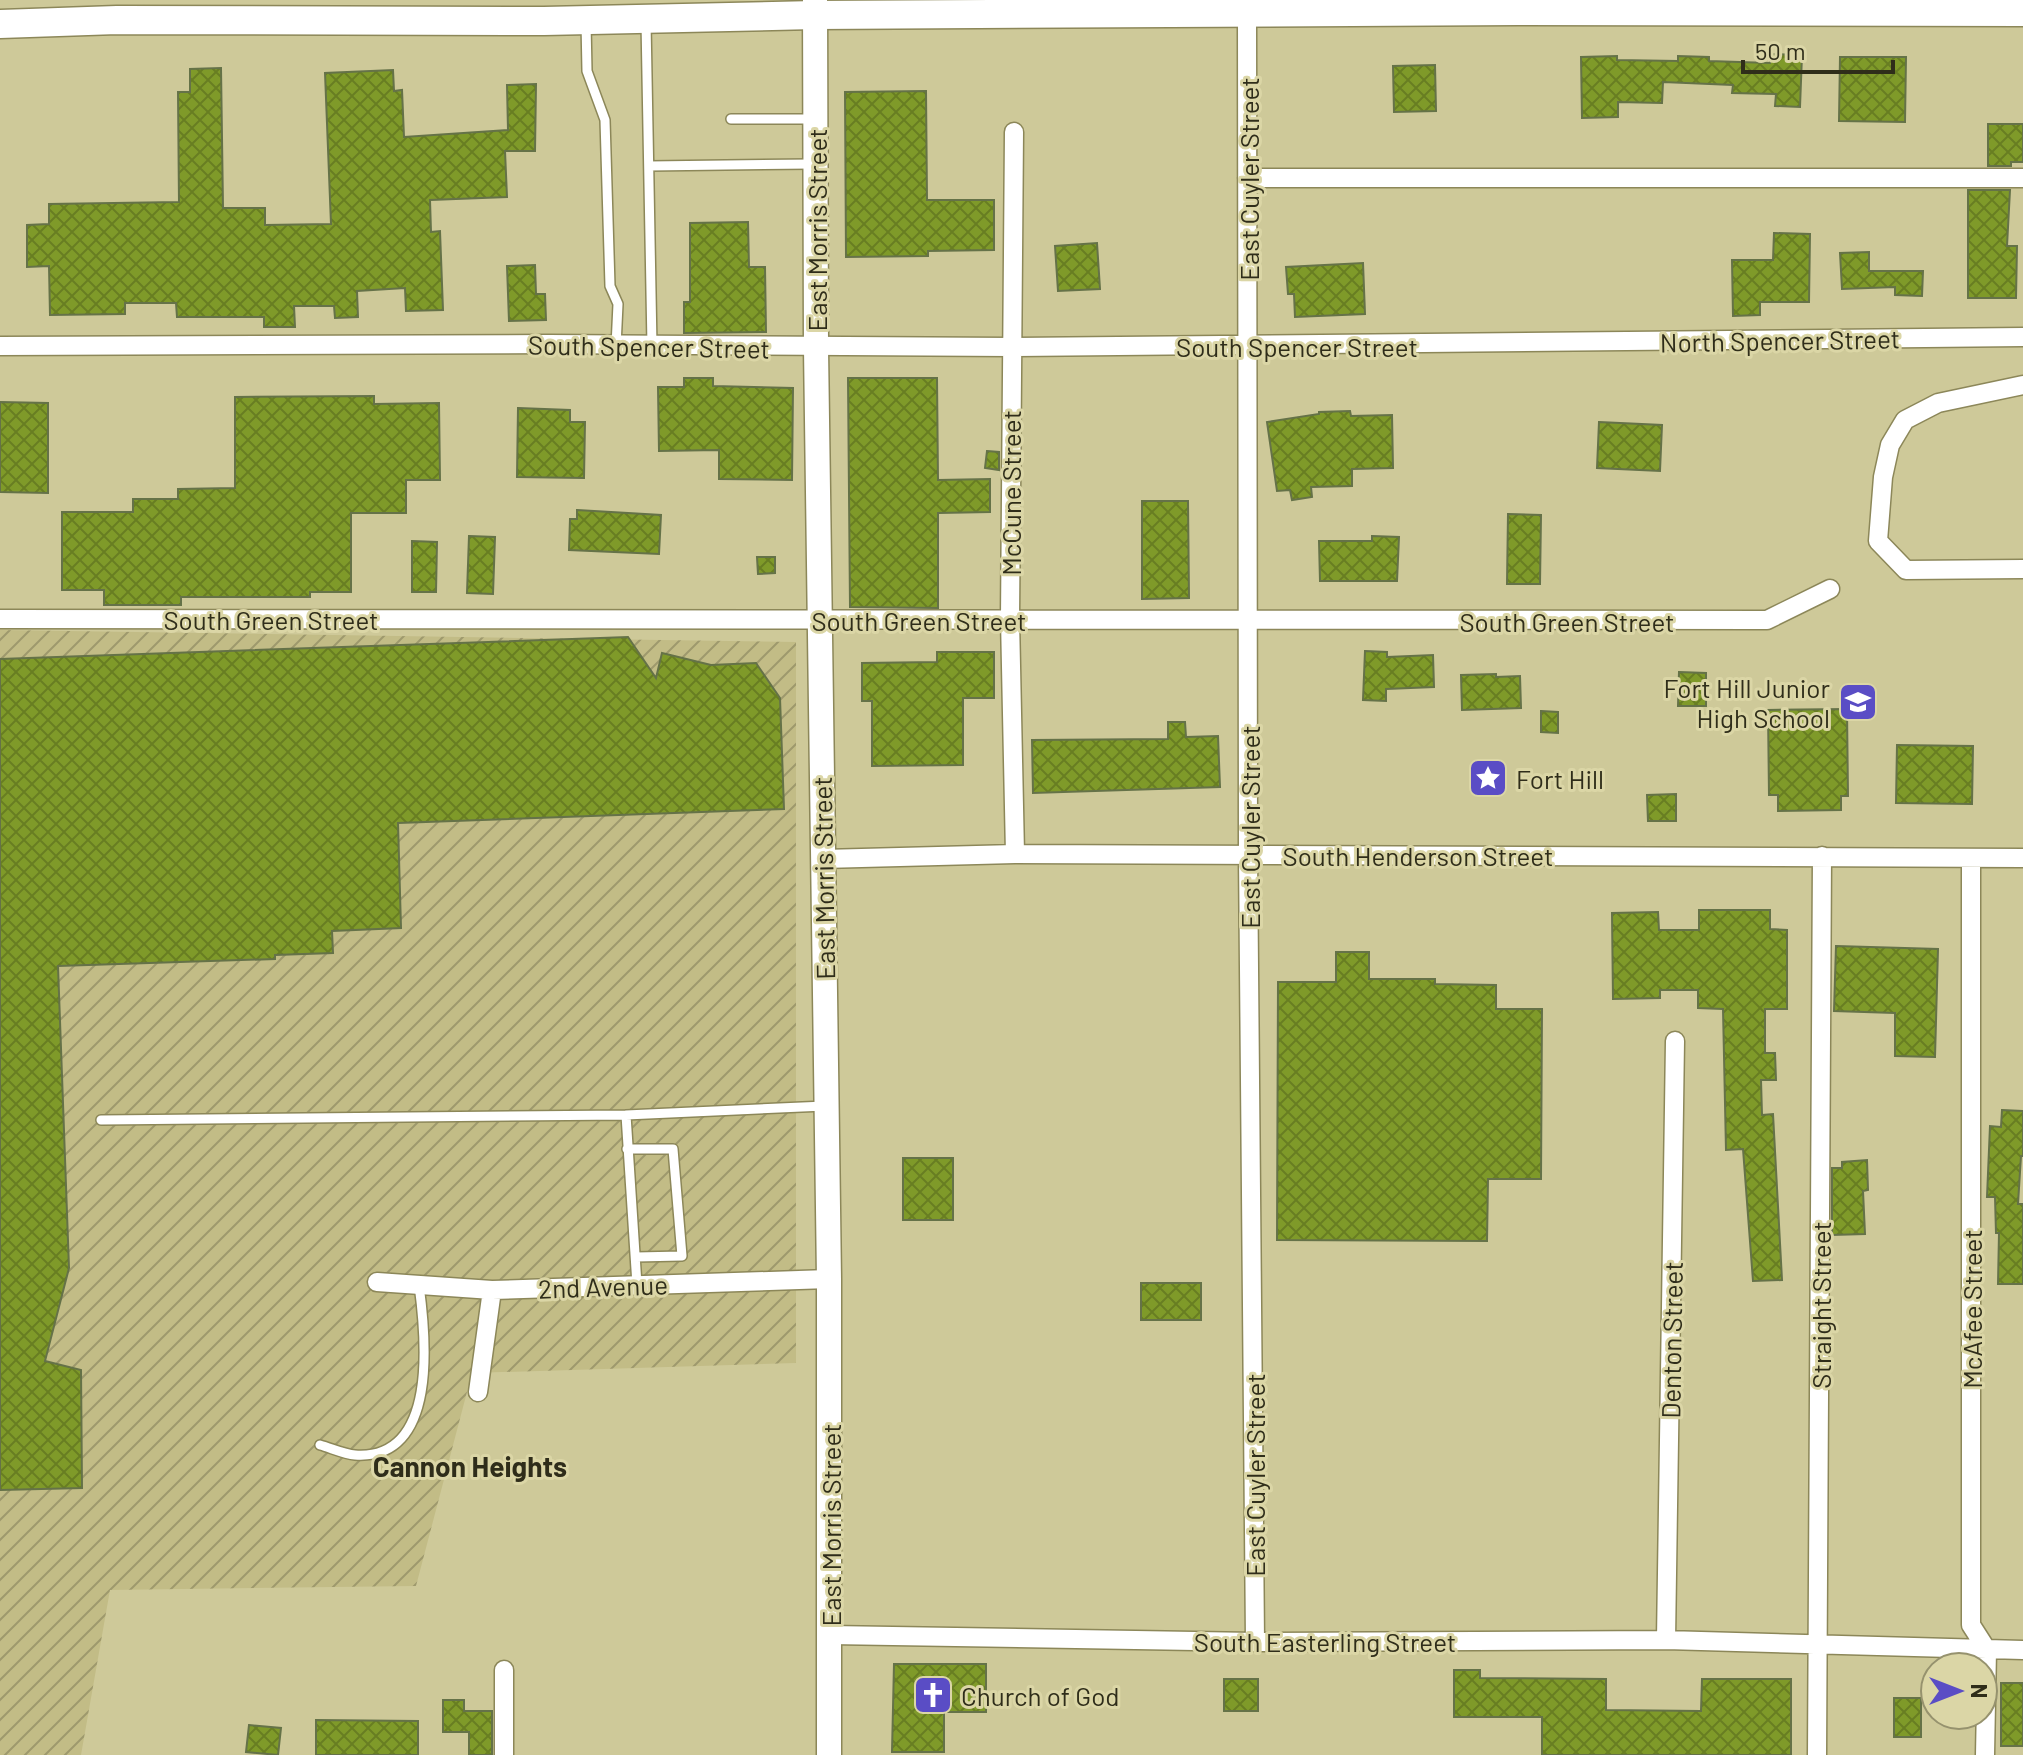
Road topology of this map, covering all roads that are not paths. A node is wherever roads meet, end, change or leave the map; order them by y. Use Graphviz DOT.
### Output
graph roads {
  1 [pos="947,7"];
  2 [pos="998,7"];
  3 [pos="1523,7"];
  4 [pos="815,8"];
  5 [pos="2023,12"];
  6 [pos="1247,13"];
  7 [pos="646,19"];
  8 [pos="586,20"];
  9 [pos="0,24"];
  10 [pos="816,118"];
  11 [pos="731,119"];
  12 [pos="1014,132"];
  13 [pos="816,164"];
  14 [pos="649,166"];
  15 [pos="1247,178"];
  16 [pos="2023,178"];
  17 [pos="2023,337"];
  18 [pos="1538,344"];
  19 [pos="0,346"];
  20 [pos="616,346"];
  21 [pos="652,346"];
  22 [pos="1249,346"];
  23 [pos="1011,347"];
  24 [pos="816,348"];
  25 [pos="2023,385"];
  26 [pos="2023,569"];
  27 [pos="1830,589"];
  28 [pos="0,619"];
  29 [pos="1010,619"];
  30 [pos="821,620"];
  31 [pos="1248,621"];
  32 [pos="1015,854"];
  33 [pos="1248,855"];
  34 [pos="1822,856"];
  35 [pos="1971,858"];
  36 [pos="2023,858"];
  37 [pos="823,859"];
  38 [pos="1675,1041"];
  39 [pos="826,1106"];
  40 [pos="626,1115"];
  41 [pos="101,1120"];
  42 [pos="627,1149"];
  43 [pos="636,1257"];
  44 [pos="829,1279"];
  45 [pos="377,1282"];
  46 [pos="419,1285"];
  47 [pos="637,1285"];
  48 [pos="492,1290"];
  49 [pos="478,1392"];
  50 [pos="320,1445"];
  51 [pos="830,1635"];
  52 [pos="1666,1640"];
  53 [pos="1255,1642"];
  54 [pos="1819,1644"];
  55 [pos="1987,1650"];
  56 [pos="2023,1650"];
  57 [pos="504,1670"];
  58 [pos="504,1755"];
  59 [pos="829,1755"];
  60 [pos="1817,1755"];
  61 [pos="1985,1755"];
  1 -- 2 [label="main road"];
  1 -- 4 [label="main road"];
  2 -- 6 [label="main road"];
  3 -- 5 [label="main road"];
  3 -- 6 [label="main road"];
  4 -- 7 [label="main road"];
  4 -- 10 [label="main road, East Morris Street"];
  6 -- 15 [label="street, East Cuyler Street"];
  7 -- 8 [label="main road"];
  7 -- 14 [label="lane"];
  8 -- 9 [label="main road"];
  8 -- 20 [label="lane"];
  10 -- 11 [label="lane"];
  10 -- 13 [label="main road, East Morris Street"];
  12 -- 23 [label="street, McCune Street"];
  13 -- 14 [label="lane"];
  13 -- 24 [label="main road, East Morris Street"];
  14 -- 21 [label="lane"];
  15 -- 16 [label="street"];
  15 -- 22 [label="street, East Cuyler Street"];
  17 -- 18 [label="street, North Spencer Street"];
  18 -- 22 [label="street, South Spencer Street"];
  19 -- 20 [label="street, South Spencer Street"];
  20 -- 21 [label="street, South Spencer Street"];
  21 -- 24 [label="street, South Spencer Street"];
  22 -- 23 [label="street, South Spencer Street"];
  22 -- 31 [label="street, East Cuyler Street"];
  23 -- 24 [label="street, South Spencer Street"];
  23 -- 29 [label="street, McCune Street"];
  24 -- 30 [label="main road, East Morris Street"];
  25 -- 26 [label="street"];
  27 -- 31 [label="street, South Green Street"];
  28 -- 30 [label="street, South Green Street"];
  29 -- 30 [label="street, South Green Street"];
  29 -- 31 [label="street, South Green Street"];
  29 -- 32 [label="street, McCune Street"];
  30 -- 37 [label="main road, East Morris Street"];
  31 -- 33 [label="street, East Cuyler Street"];
  32 -- 33 [label="street, South Henderson Street"];
  32 -- 37 [label="street, South Henderson Street"];
  33 -- 34 [label="street, South Henderson Street"];
  33 -- 53 [label="street, East Cuyler Street"];
  34 -- 35 [label="street, South Henderson Street"];
  34 -- 54 [label="street, Straight Street"];
  35 -- 36 [label="street, South Henderson Street"];
  35 -- 55 [label="street, McAfee Street"];
  37 -- 39 [label="main road, East Morris Street"];
  38 -- 52 [label="street, Denton Street"];
  39 -- 40 [label="lane"];
  39 -- 44 [label="main road, East Morris Street"];
  40 -- 41 [label="lane"];
  40 -- 42 [label="lane"];
  42 -- 43 [label="lane"];
  42 -- 43 [label="lane"];
  43 -- 47 [label="lane"];
  44 -- 47 [label="street, 2nd Avenue"];
  44 -- 51 [label="main road, East Morris Street"];
  45 -- 46 [label="street, 2nd Avenue"];
  46 -- 48 [label="street, 2nd Avenue"];
  46 -- 50 [label="lane"];
  47 -- 48 [label="street, 2nd Avenue"];
  48 -- 49 [label="street"];
  51 -- 53 [label="street, South Easterling Street"];
  51 -- 59 [label="main road, East Morris Street"];
  52 -- 53 [label="street, South Easterling Street"];
  52 -- 54 [label="street, South Easterling Street"];
  54 -- 55 [label="street, South Easterling Street"];
  54 -- 60 [label="street, Straight Street"];
  55 -- 56 [label="street, South Easterling Street"];
  55 -- 61 [label="street, McAfee Street"];
  57 -- 58 [label="street"];
}
